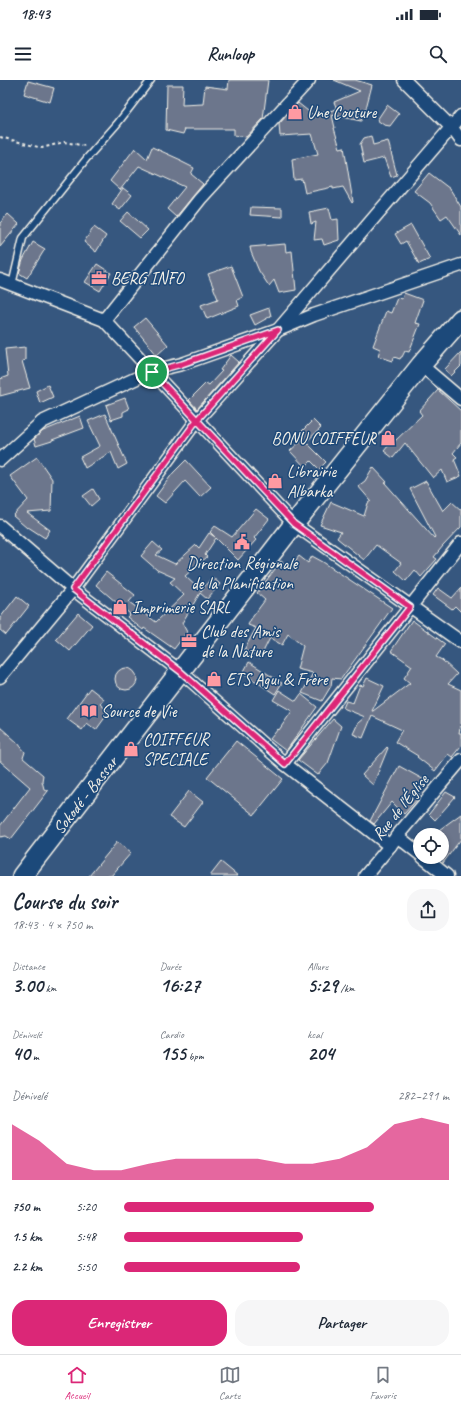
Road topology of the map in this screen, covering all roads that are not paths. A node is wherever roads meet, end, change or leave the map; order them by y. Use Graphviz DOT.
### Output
graph roads {
  1 [pos="151,80"];
  2 [pos="309,80"];
  3 [pos="404,80"];
  4 [pos="461,116"];
  5 [pos="452,128"];
  6 [pos="461,140"];
  7 [pos="461,265"];
  8 [pos="0,280"];
  9 [pos="12,285"];
  10 [pos="461,319"];
  11 [pos="104,320"];
  12 [pos="278,330"];
  13 [pos="421,364"];
  14 [pos="152,372"];
  15 [pos="461,399"];
  16 [pos="197,420"];
  17 [pos="0,460"];
  18 [pos="294,524"];
  19 [pos="0,526"];
  20 [pos="461,543"];
  21 [pos="73,589"];
  22 [pos="410,607"];
  23 [pos="461,642"];
  24 [pos="180,671"];
  25 [pos="0,677"];
  26 [pos="461,760"];
  27 [pos="285,764"];
  28 [pos="397,836"];
  29 [pos="390,846"];
  30 [pos="413,849"];
  31 [pos="432,864"];
  32 [pos="22,876"];
  33 [pos="365,876"];
  34 [pos="447,876"];
  1 -- 9 [label="lane"];
  2 -- 11 [label="street"];
  3 -- 5 [label="street"];
  4 -- 5 [label="street"];
  5 -- 6 [label="street"];
  5 -- 12 [label="street"];
  7 -- 12 [label="street"];
  8 -- 9 [label="street"];
  9 -- 11 [label="street"];
  10 -- 13 [label="main road, Sokodé - Bassar"];
  11 -- 14 [label="street"];
  12 -- 14 [label="street"];
  12 -- 16 [label="street"];
  13 -- 15 [label="street"];
  13 -- 18 [label="main road, Sokodé - Bassar"];
  14 -- 16 [label="street"];
  14 -- 17 [label="street"];
  16 -- 18 [label="street"];
  16 -- 21 [label="street"];
  18 -- 22 [label="street"];
  18 -- 24 [label="main road, Sokodé - Bassar"];
  19 -- 21 [label="street"];
  20 -- 22 [label="street"];
  21 -- 24 [label="street"];
  21 -- 25 [label="street"];
  22 -- 23 [label="street"];
  22 -- 27 [label="street"];
  24 -- 27 [label="street"];
  24 -- 32 [label="main road, Sokodé - Bassar"];
  26 -- 28 [label="street, Rue de l'Église"];
  27 -- 29 [label="street"];
  28 -- 29 [label="street, Rue de l'Église"];
  28 -- 30 [label="street"];
  29 -- 33 [label="street, Rue de l'Église"];
  31 -- 34 [label="street"];
}
